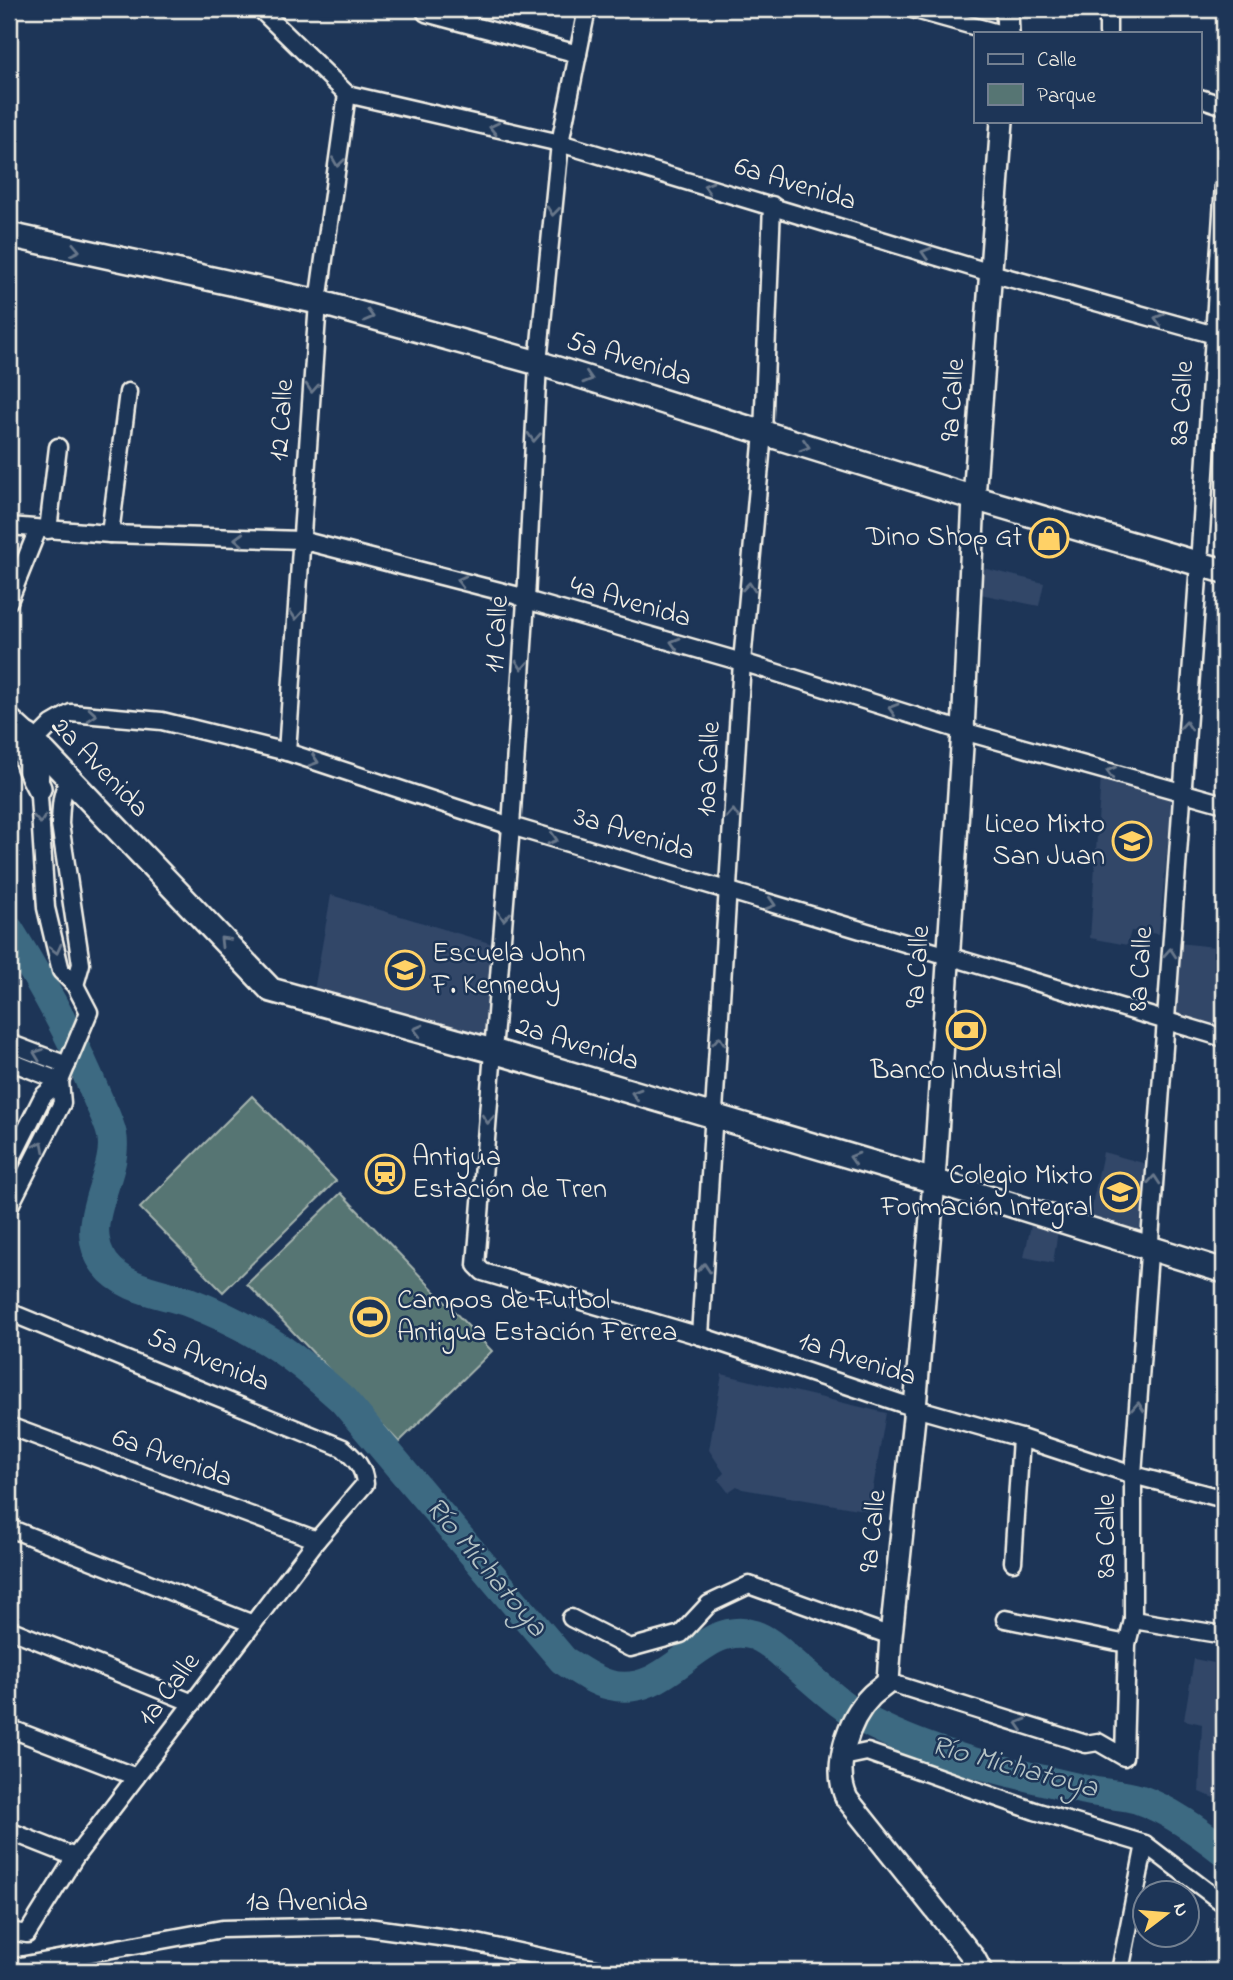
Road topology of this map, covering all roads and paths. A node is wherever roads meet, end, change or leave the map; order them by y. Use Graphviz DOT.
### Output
graph roads {
  1 [pos="260,9"];
  2 [pos="587,9"];
  3 [pos="912,9"];
  4 [pos="1007,9"];
  5 [pos="1108,9"];
  6 [pos="426,13"];
  7 [pos="994,32"];
  8 [pos="1008,32"];
  9 [pos="1108,32"];
  10 [pos="578,54"];
  11 [pos="347,94"];
  12 [pos="1202,99"];
  13 [pos="1224,106"];
  14 [pos="1002,122"];
  15 [pos="560,143"];
  16 [pos="1224,184"];
  17 [pos="772,205"];
  18 [pos="9,235"];
  19 [pos="992,273"];
  20 [pos="318,302"];
  21 [pos="1219,337"];
  22 [pos="538,363"];
  23 [pos="128,392"];
  24 [pos="763,433"];
  25 [pos="58,447"];
  26 [pos="974,498"];
  27 [pos="9,526"];
  28 [pos="43,530"];
  29 [pos="110,534"];
  30 [pos="301,540"];
  31 [pos="1199,564"];
  32 [pos="1224,571"];
  33 [pos="526,600"];
  34 [pos="9,601"];
  35 [pos="742,662"];
  36 [pos="9,720"];
  37 [pos="963,731"];
  38 [pos="35,743"];
  39 [pos="287,752"];
  40 [pos="70,779"];
  41 [pos="39,788"];
  42 [pos="1181,792"];
  43 [pos="1224,804"];
  44 [pos="511,826"];
  45 [pos="64,852"];
  46 [pos="43,854"];
  47 [pos="729,891"];
  48 [pos="948,957"];
  49 [pos="75,985"];
  50 [pos="1165,1020"];
  51 [pos="1224,1038"];
  52 [pos="9,1044"];
  53 [pos="493,1051"];
  54 [pos="9,1061"];
  55 [pos="69,1061"];
  56 [pos="60,1081"];
  57 [pos="714,1117"];
  58 [pos="9,1164"];
  59 [pos="934,1181"];
  60 [pos="9,1207"];
  61 [pos="1149,1249"];
  62 [pos="476,1265"];
  63 [pos="1224,1271"];
  64 [pos="9,1311"];
  65 [pos="700,1336"];
  66 [pos="915,1408"];
  67 [pos="9,1426"];
  68 [pos="1021,1438"];
  69 [pos="1133,1475"];
  70 [pos="365,1484"];
  71 [pos="1224,1499"];
  72 [pos="9,1528"];
  73 [pos="317,1540"];
  74 [pos="1013,1562"];
  75 [pos="571,1618"];
  76 [pos="1005,1619"];
  77 [pos="1133,1619"];
  78 [pos="253,1624"];
  79 [pos="9,1629"];
  80 [pos="1224,1635"];
  81 [pos="891,1636"];
  82 [pos="1126,1644"];
  83 [pos="888,1682"];
  84 [pos="193,1703"];
  85 [pos="9,1728"];
  86 [pos="844,1746"];
  87 [pos="136,1777"];
  88 [pos="9,1830"];
  89 [pos="1145,1844"];
  90 [pos="75,1857"];
  91 [pos="1224,1904"];
  92 [pos="9,1931"];
  93 [pos="9,1968"];
  94 [pos="604,1971"];
  95 [pos="981,1971"];
  96 [pos="1120,1971"];
  1 -- 11 [label="street"];
  2 -- 10 [label="street, 11 Calle"];
  3 -- 7 [label="street"];
  4 -- 8 [label="street"];
  5 -- 9 [label="street"];
  6 -- 10 [label="street"];
  10 -- 15 [label="street, 11 Calle"];
  15 -- 11 [label="street, 6a Avenida, one-way"];
  11 -- 20 [label="street, 12 Calle, one-way"];
  12 -- 13 [label="street"];
  14 -- 19 [label="street, 9a Calle"];
  17 -- 15 [label="street, 6a Avenida, one-way"];
  15 -- 22 [label="street, 11 Calle, one-way"];
  16 -- 21 [label="street, 8a Calle"];
  19 -- 17 [label="street, 6a Avenida, one-way"];
  17 -- 24 [label="street, 10a Calle"];
  18 -- 20 [label="main road, 5a Avenida, one-way"];
  21 -- 19 [label="street, 6a Avenida, one-way"];
  19 -- 26 [label="street, 9a Calle"];
  20 -- 22 [label="main road, 5a Avenida, one-way"];
  20 -- 30 [label="street, 12 Calle, one-way"];
  21 -- 31 [label="street, 8a Calle"];
  22 -- 24 [label="main road, 5a Avenida, one-way"];
  22 -- 33 [label="street, 11 Calle, one-way"];
  23 -- 29 [label="street"];
  24 -- 26 [label="main road, 5a Avenida, one-way"];
  35 -- 24 [label="street, 10a Calle, one-way"];
  25 -- 28 [label="street"];
  26 -- 31 [label="main road, 5a Avenida"];
  26 -- 37 [label="street, 9a Calle"];
  27 -- 28 [label="street, 4a Avenida"];
  28 -- 29 [label="street, 4a Avenida"];
  28 -- 34 [label="street"];
  30 -- 29 [label="street, 4a Avenida, one-way"];
  33 -- 30 [label="street, 4a Avenida, one-way"];
  30 -- 39 [label="street, 12 Calle, one-way"];
  31 -- 32 [label="main road, 5a Avenida"];
  42 -- 31 [label="street, 8a Calle, one-way"];
  35 -- 33 [label="street, 4a Avenida, one-way"];
  33 -- 44 [label="street, 11 Calle, one-way"];
  37 -- 35 [label="street, 4a Avenida, one-way"];
  47 -- 35 [label="street, 10a Calle, one-way"];
  36 -- 38 [label="main road, 2a Avenida"];
  42 -- 37 [label="street, 4a Avenida, one-way"];
  37 -- 48 [label="street, 9a Calle"];
  38 -- 39 [label="street, 3a Avenida, one-way"];
  38 -- 40 [label="main road, 2a Avenida"];
  38 -- 41 [label="main road"];
  39 -- 44 [label="street, 3a Avenida, one-way"];
  40 -- 45 [label="street"];
  53 -- 40 [label="main road, 2a Avenida, one-way"];
  41 -- 46 [label="street, one-way"];
  42 -- 43 [label="street, 4a Avenida"];
  50 -- 42 [label="street, 8a Calle, one-way"];
  44 -- 47 [label="street, 3a Avenida, one-way"];
  44 -- 53 [label="street, 11 Calle, one-way"];
  45 -- 46 [label="street"];
  45 -- 49 [label="street"];
  46 -- 49 [label="street, one-way"];
  47 -- 48 [label="street, 3a Avenida, one-way"];
  57 -- 47 [label="street, 10a Calle, one-way"];
  48 -- 50 [label="street, 3a Avenida"];
  48 -- 59 [label="street, 9a Calle"];
  49 -- 55 [label="street"];
  50 -- 51 [label="street, 3a Avenida"];
  61 -- 50 [label="street, 8a Calle, one-way"];
  55 -- 52 [label="street, one-way"];
  57 -- 53 [label="main road, 2a Avenida, one-way"];
  53 -- 62 [label="street, 11 Calle, one-way"];
  54 -- 56 [label="street"];
  55 -- 56 [label="street"];
  56 -- 58 [label="street"];
  60 -- 56 [label="street, one-way"];
  59 -- 57 [label="main road, 2a Avenida, one-way"];
  65 -- 57 [label="street, 10a Calle, one-way"];
  59 -- 61 [label="main road, 2a Avenida"];
  59 -- 66 [label="street, 9a Calle"];
  61 -- 63 [label="main road, 2a Avenida"];
  69 -- 61 [label="street, 8a Calle, one-way"];
  62 -- 65 [label="street, 1a Avenida"];
  64 -- 70 [label="street, 5a Avenida"];
  65 -- 66 [label="street, 1a Avenida"];
  66 -- 68 [label="street, 1a Avenida"];
  66 -- 81 [label="street, 9a Calle"];
  67 -- 73 [label="street, 6a Avenida"];
  68 -- 69 [label="street, 1a Avenida"];
  68 -- 74 [label="street"];
  69 -- 71 [label="street, 1a Avenida"];
  69 -- 77 [label="street, 8a Calle"];
  70 -- 73 [label="street, 1a Calle"];
  72 -- 78 [label="street"];
  73 -- 78 [label="street, 1a Calle"];
  75 -- 81 [label="street"];
  76 -- 82 [label="street"];
  77 -- 80 [label="street"];
  77 -- 82 [label="street, 8a Calle"];
  78 -- 84 [label="street, 1a Calle"];
  79 -- 84 [label="street"];
  81 -- 83 [label="street, 9a Calle"];
  82 -- 83 [label="street, 8a Calle, one-way"];
  83 -- 86 [label="street"];
  84 -- 87 [label="street, 1a Calle"];
  85 -- 87 [label="street"];
  86 -- 89 [label="street"];
  86 -- 95 [label="street"];
  87 -- 90 [label="street, 1a Calle"];
  88 -- 90 [label="street"];
  89 -- 91 [label="street"];
  89 -- 96 [label="street"];
  90 -- 92 [label="street, 1a Calle"];
  93 -- 94 [label="street, 1a Avenida"];
}
